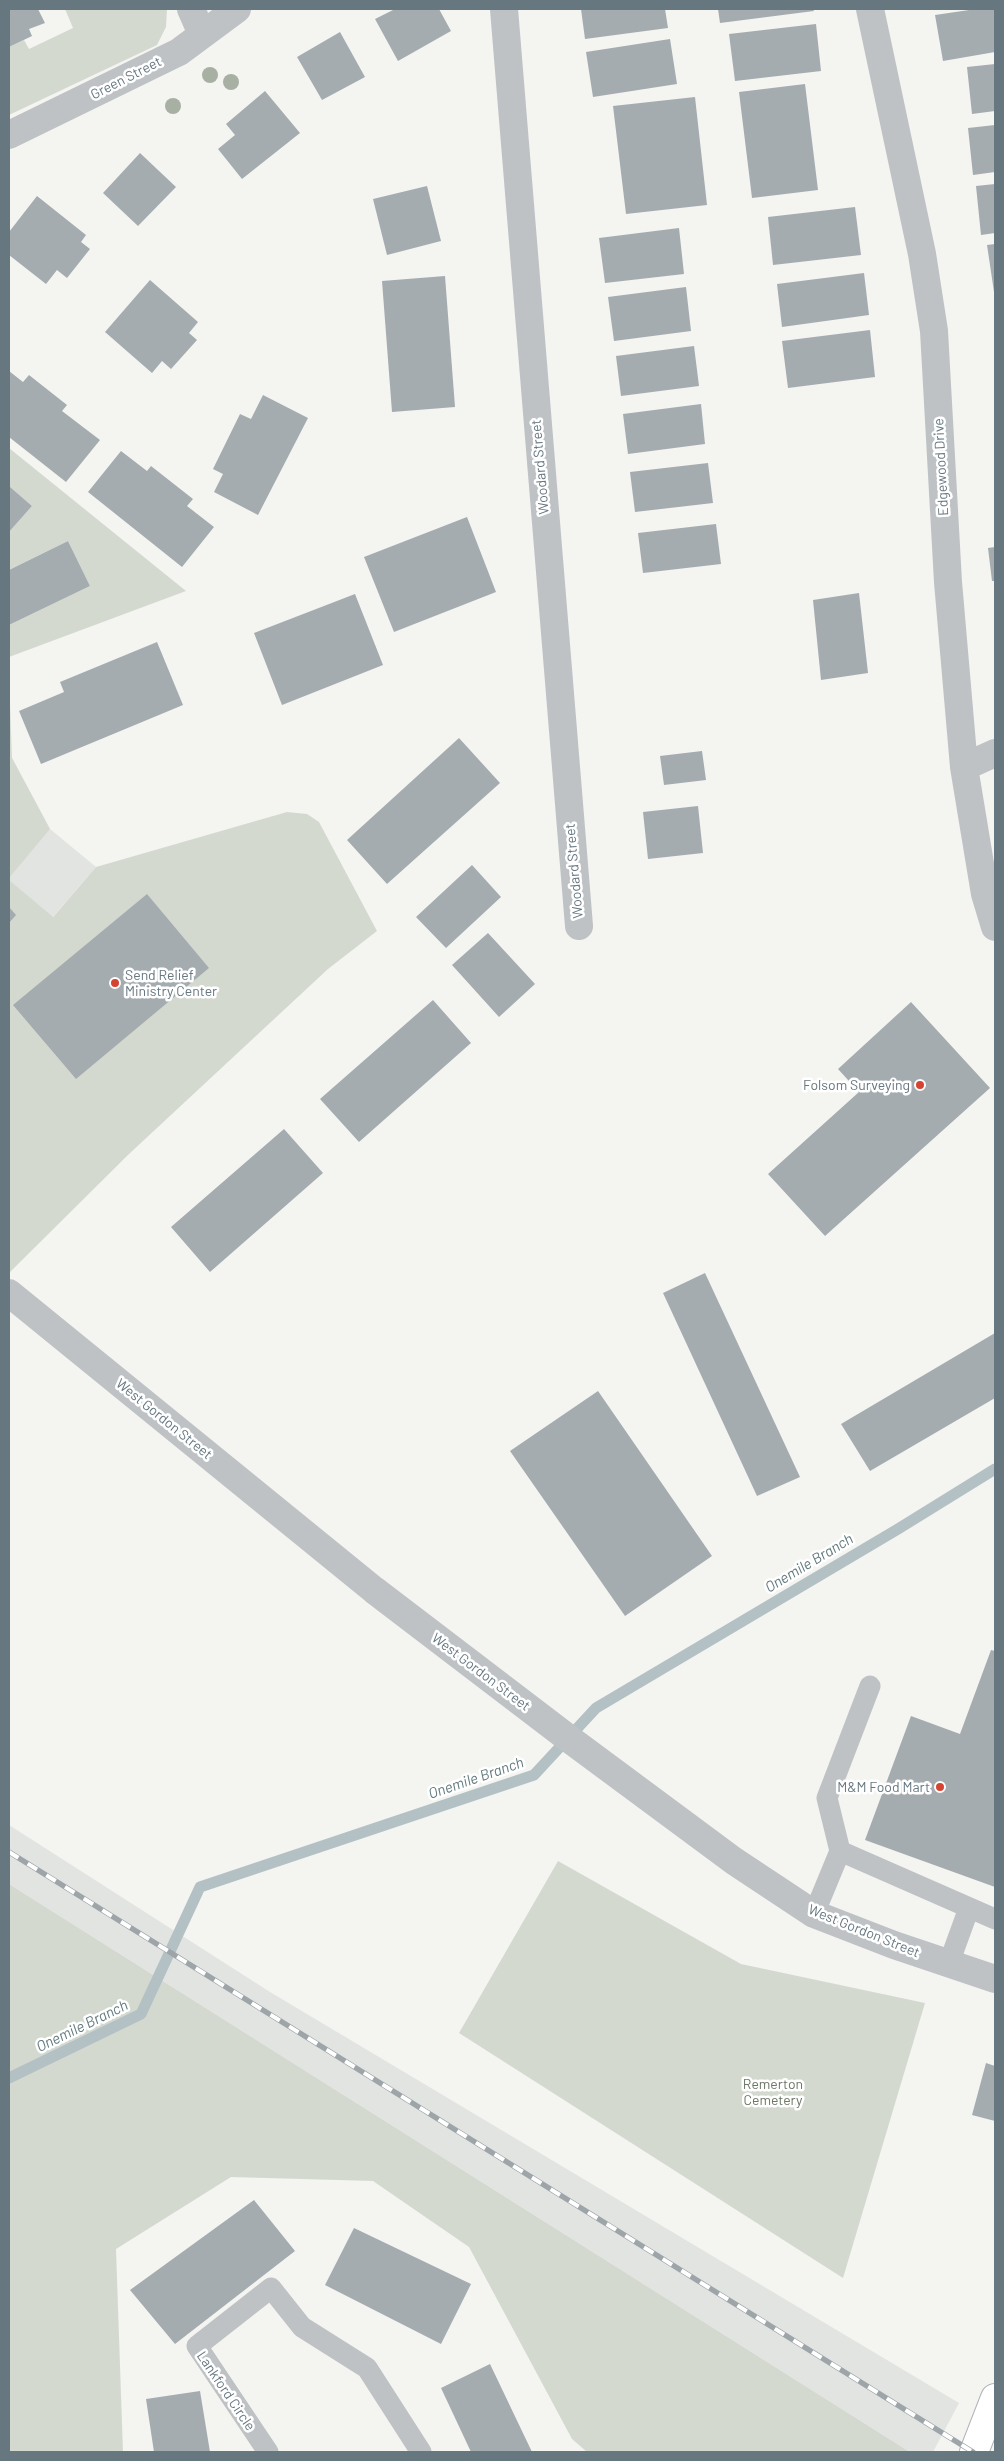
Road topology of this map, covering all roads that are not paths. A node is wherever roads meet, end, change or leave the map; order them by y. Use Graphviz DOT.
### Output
graph roads {
  1 [pos="191,9"];
  2 [pos="236,9"];
  3 [pos="504,9"];
  4 [pos="870,9"];
  5 [pos="202,34"];
  6 [pos="9,135"];
  7 [pos="995,753"];
  8 [pos="964,768"];
  9 [pos="579,926"];
  10 [pos="995,927"];
  11 [pos="9,1293"];
  12 [pos="870,1686"];
  13 [pos="840,1851"];
  14 [pos="969,1908"];
  15 [pos="814,1914"];
  16 [pos="995,1919"];
  17 [pos="949,1964"];
  18 [pos="995,1979"];
  19 [pos="995,2398"];
  20 [pos="268,2452"];
  21 [pos="421,2452"];
  22 [pos="974,2452"];
  1 -- 5 [label="street"];
  2 -- 5 [label="street, Green Street"];
  3 -- 9 [label="street, Woodard Street"];
  4 -- 8 [label="street, Edgewood Drive"];
  5 -- 6 [label="street, Green Street"];
  7 -- 8 [label="street"];
  8 -- 10 [label="street, Edgewood Drive"];
  11 -- 15 [label="street, West Gordon Street"];
  12 -- 13 [label="lane"];
  13 -- 14 [label="lane"];
  13 -- 15 [label="lane"];
  14 -- 16 [label="lane"];
  14 -- 17 [label="lane"];
  15 -- 17 [label="street, West Gordon Street"];
  17 -- 18 [label="street, West Gordon Street"];
  19 -- 22 [label="main road"];
  20 -- 21 [label="lane, Lankford Circle"];
}
